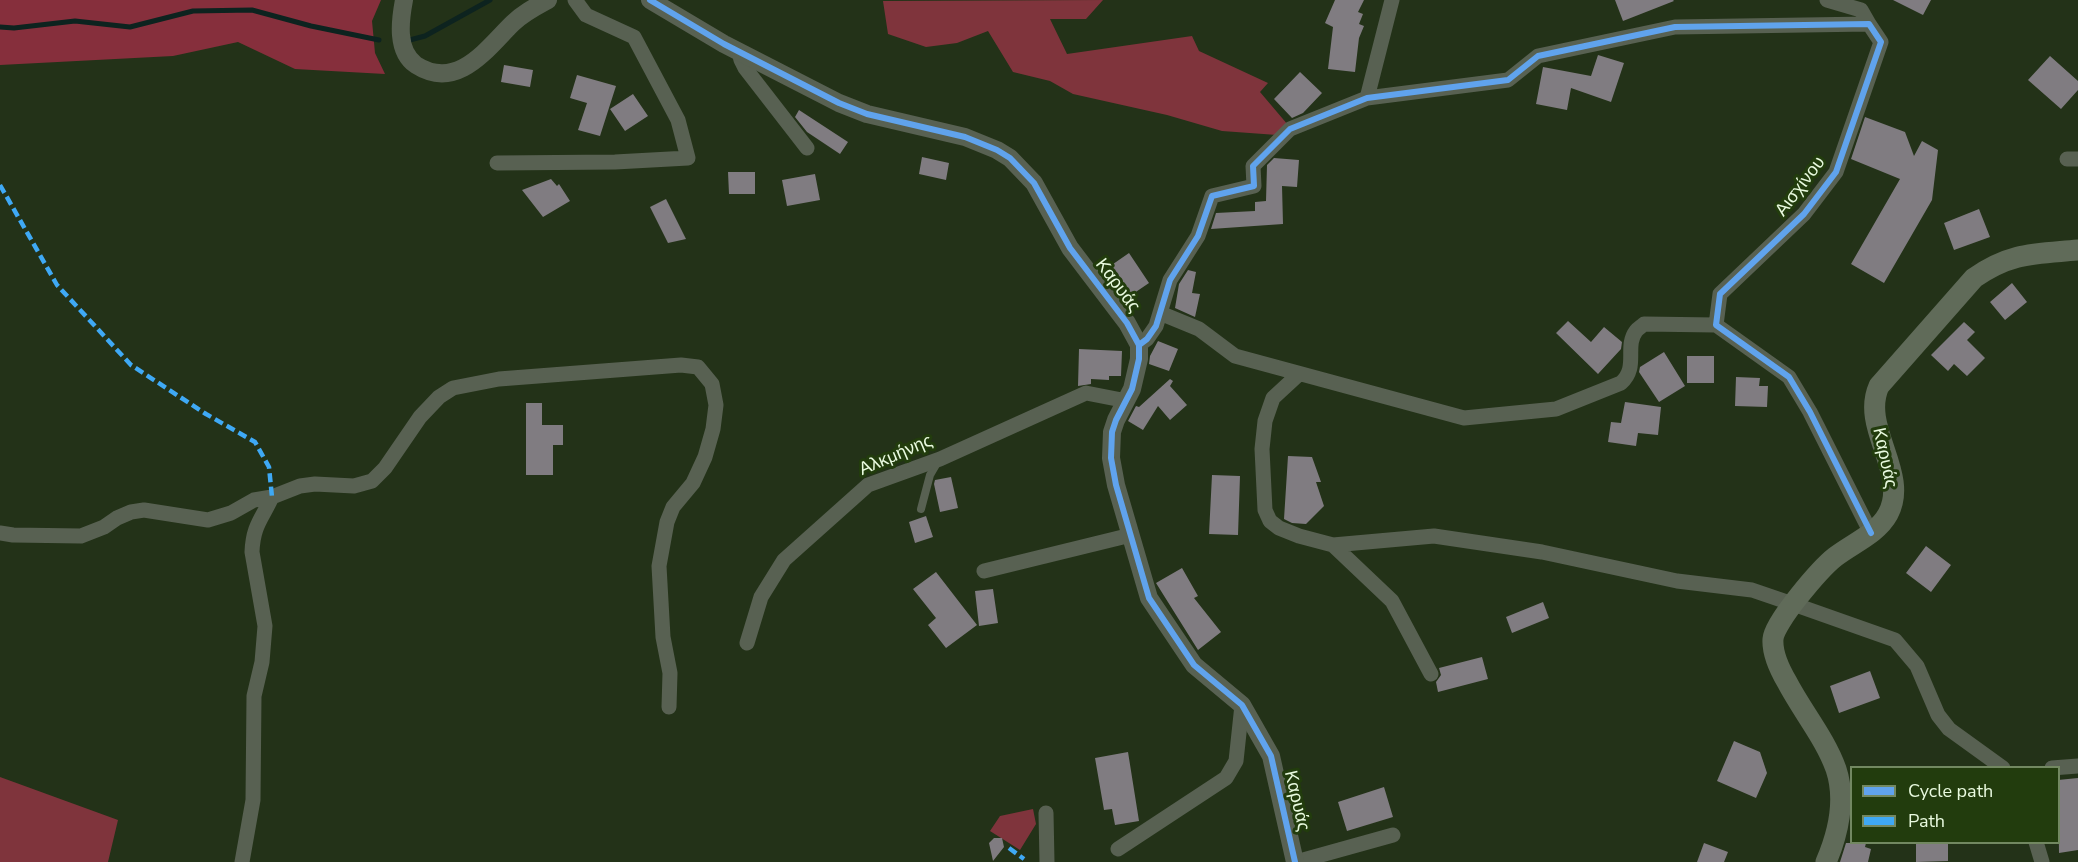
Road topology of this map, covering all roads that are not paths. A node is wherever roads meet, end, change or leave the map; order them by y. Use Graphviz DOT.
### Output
graph roads {
  1 [pos="404,0"];
  2 [pos="548,0"];
  3 [pos="575,0"];
  4 [pos="650,0"];
  5 [pos="1392,0"];
  6 [pos="1827,0"];
  7 [pos="1869,24"];
  8 [pos="739,52"];
  9 [pos="1367,98"];
  10 [pos="807,148"];
  11 [pos="497,163"];
  12 [pos="2078,250"];
  13 [pos="1160,313"];
  14 [pos="1716,325"];
  15 [pos="1139,345"];
  16 [pos="1299,374"];
  17 [pos="1127,401"];
  18 [pos="940,459"];
  19 [pos="272,497"];
  20 [pos="921,509"];
  21 [pos="0,533"];
  22 [pos="1871,533"];
  23 [pos="1131,535"];
  24 [pos="1333,545"];
  25 [pos="984,571"];
  26 [pos="1793,604"];
  27 [pos="747,643"];
  28 [pos="1431,674"];
  29 [pos="1242,705"];
  30 [pos="669,706"];
  31 [pos="2000,766"];
  32 [pos="2078,766"];
  33 [pos="2060,767"];
  34 [pos="1846,803"];
  35 [pos="1046,813"];
  36 [pos="1393,835"];
  37 [pos="2036,844"];
  38 [pos="1118,849"];
  39 [pos="242,862"];
  40 [pos="1047,862"];
  41 [pos="1296,862"];
  42 [pos="1827,862"];
  43 [pos="2042,862"];
  1 -- 2 [label="street"];
  3 -- 11 [label="street"];
  4 -- 8 [label="street, Καρυάς"];
  5 -- 9 [label="street"];
  6 -- 7 [label="street"];
  7 -- 9 [label="street"];
  7 -- 14 [label="street, Αισχίνου"];
  8 -- 10 [label="street"];
  8 -- 15 [label="street, Καρυάς"];
  9 -- 13 [label="street"];
  12 -- 22 [label="main road, Καρυάς"];
  13 -- 15 [label="street"];
  13 -- 16 [label="street"];
  14 -- 16 [label="street"];
  14 -- 22 [label="street"];
  15 -- 17 [label="street, Καρυάς"];
  16 -- 24 [label="street"];
  17 -- 18 [label="street, Αλκμήνης"];
  17 -- 23 [label="street, Καρυάς"];
  18 -- 20 [label="lane"];
  18 -- 27 [label="street, Αλκμήνης"];
  19 -- 21 [label="street"];
  19 -- 30 [label="street"];
  19 -- 39 [label="street"];
  22 -- 26 [label="main road, Καρυάς"];
  23 -- 25 [label="street"];
  23 -- 29 [label="street, Καρυάς"];
  24 -- 26 [label="street"];
  24 -- 28 [label="street"];
  26 -- 31 [label="street"];
  26 -- 34 [label="main road, Καρυάς"];
  29 -- 38 [label="street"];
  29 -- 41 [label="street, Καρυάς"];
  32 -- 33 [label="street"];
  34 -- 42 [label="main road, Καρυάς"];
  35 -- 40 [label="street"];
  36 -- 41 [label="street"];
  37 -- 43 [label="street"];
}
